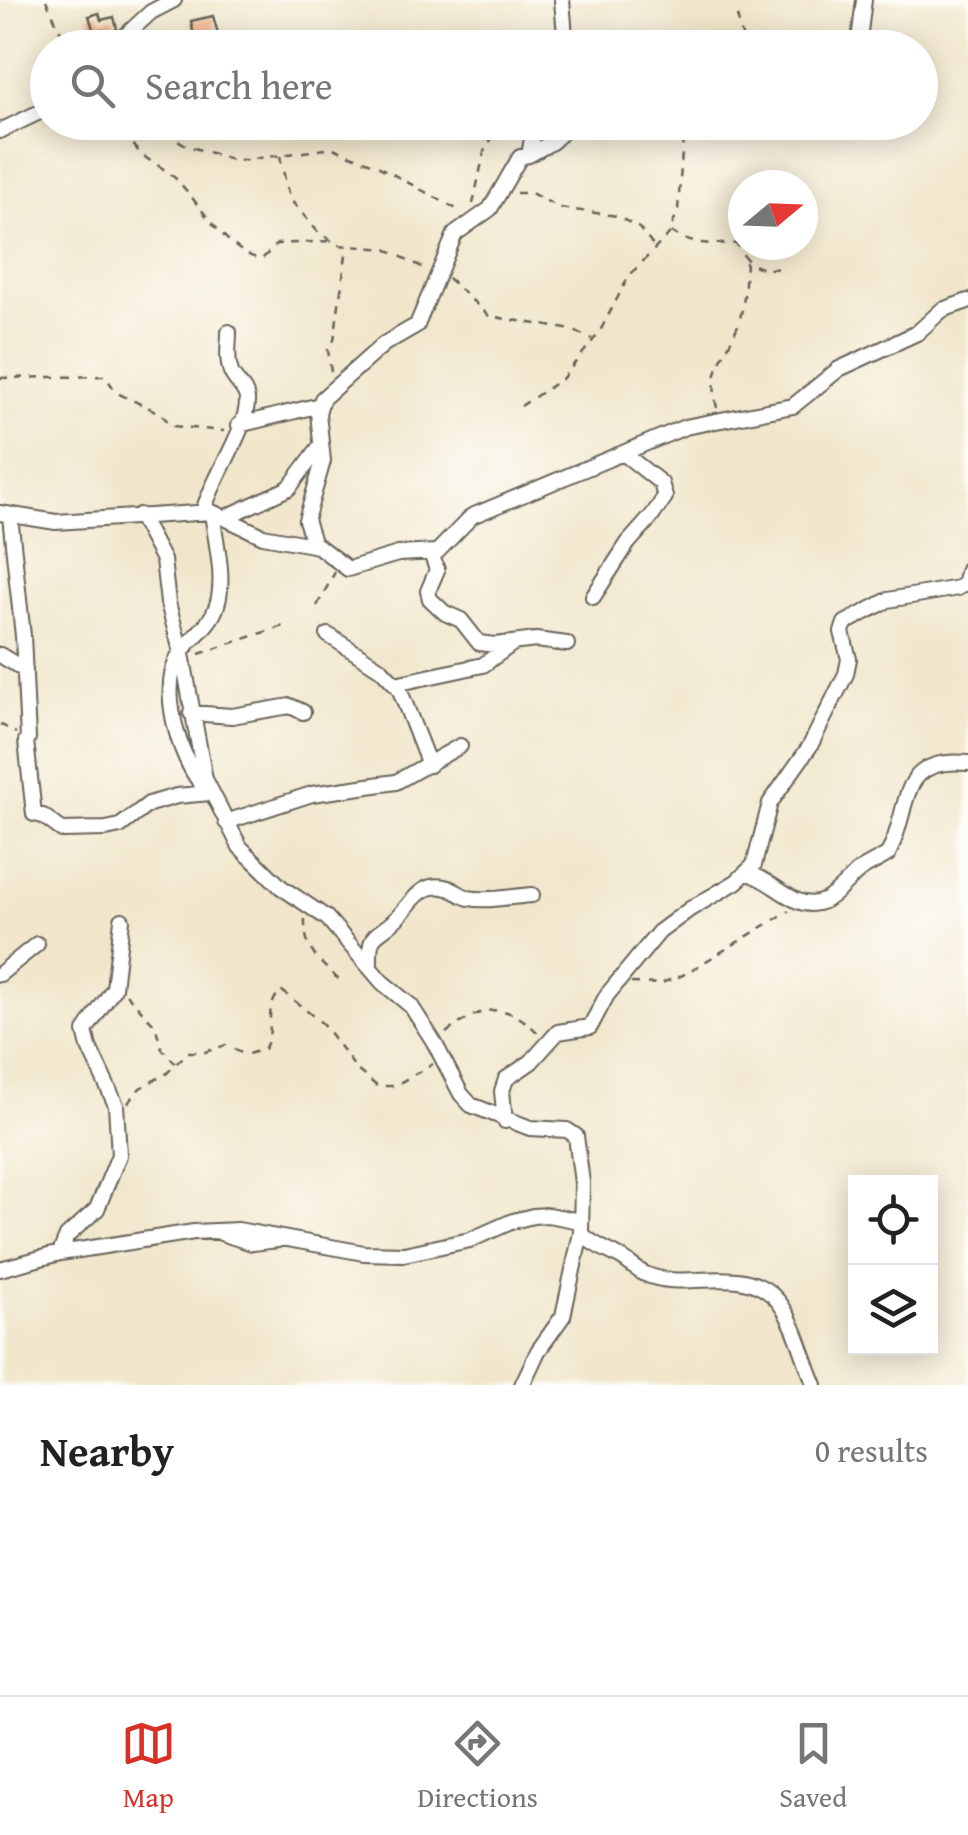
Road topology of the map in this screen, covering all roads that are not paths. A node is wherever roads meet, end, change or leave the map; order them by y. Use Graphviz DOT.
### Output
graph roads {
  1 [pos="174,0"];
  2 [pos="562,0"];
  3 [pos="864,0"];
  4 [pos="132,30"];
  5 [pos="564,30"];
  6 [pos="860,30"];
  7 [pos="30,117"];
  8 [pos="0,131"];
  9 [pos="531,140"];
  10 [pos="554,140"];
  11 [pos="529,155"];
  12 [pos="968,301"];
  13 [pos="229,332"];
  14 [pos="320,405"];
  15 [pos="240,426"];
  16 [pos="321,446"];
  17 [pos="623,453"];
  18 [pos="5,514"];
  19 [pos="214,514"];
  20 [pos="139,516"];
  21 [pos="314,545"];
  22 [pos="431,553"];
  23 [pos="968,568"];
  24 [pos="593,597"];
  25 [pos="328,635"];
  26 [pos="513,644"];
  27 [pos="568,644"];
  28 [pos="0,655"];
  29 [pos="182,655"];
  30 [pos="25,670"];
  31 [pos="395,684"];
  32 [pos="303,712"];
  33 [pos="191,713"];
  34 [pos="460,746"];
  35 [pos="968,763"];
  36 [pos="429,764"];
  37 [pos="210,793"];
  38 [pos="226,822"];
  39 [pos="748,873"];
  40 [pos="532,895"];
  41 [pos="122,920"];
  42 [pos="339,930"];
  43 [pos="371,940"];
  44 [pos="36,944"];
  45 [pos="370,968"];
  46 [pos="0,974"];
  47 [pos="506,1121"];
  48 [pos="580,1227"];
  49 [pos="60,1253"];
  50 [pos="0,1270"];
  51 [pos="522,1385"];
  52 [pos="816,1385"];
  1 -- 4 [label="street"];
  2 -- 5 [label="street"];
  3 -- 6 [label="street"];
  7 -- 8 [label="street"];
  9 -- 11 [label="street"];
  10 -- 11 [label="street"];
  11 -- 14 [label="street"];
  12 -- 17 [label="street"];
  13 -- 15 [label="street"];
  14 -- 15 [label="street"];
  14 -- 16 [label="street"];
  15 -- 19 [label="street"];
  16 -- 19 [label="street"];
  16 -- 21 [label="street"];
  17 -- 22 [label="street"];
  17 -- 24 [label="street"];
  18 -- 20 [label="street"];
  18 -- 30 [label="street"];
  19 -- 20 [label="street"];
  19 -- 21 [label="street"];
  19 -- 29 [label="street"];
  20 -- 29 [label="street"];
  21 -- 22 [label="street"];
  22 -- 26 [label="street"];
  23 -- 39 [label="street"];
  25 -- 31 [label="street"];
  26 -- 27 [label="street"];
  26 -- 31 [label="street"];
  28 -- 30 [label="street"];
  29 -- 33 [label="street"];
  29 -- 37 [label="street"];
  30 -- 37 [label="street"];
  31 -- 36 [label="street"];
  32 -- 33 [label="street"];
  33 -- 37 [label="street"];
  34 -- 36 [label="street"];
  35 -- 39 [label="street"];
  36 -- 38 [label="street"];
  37 -- 38 [label="street"];
  38 -- 42 [label="street"];
  39 -- 47 [label="street"];
  40 -- 43 [label="street"];
  41 -- 49 [label="street"];
  42 -- 43 [label="street"];
  42 -- 45 [label="street"];
  43 -- 45 [label="street"];
  44 -- 46 [label="street"];
  45 -- 47 [label="street"];
  47 -- 48 [label="street"];
  48 -- 49 [label="street"];
  48 -- 51 [label="street"];
  48 -- 52 [label="street"];
  49 -- 50 [label="street"];
}
